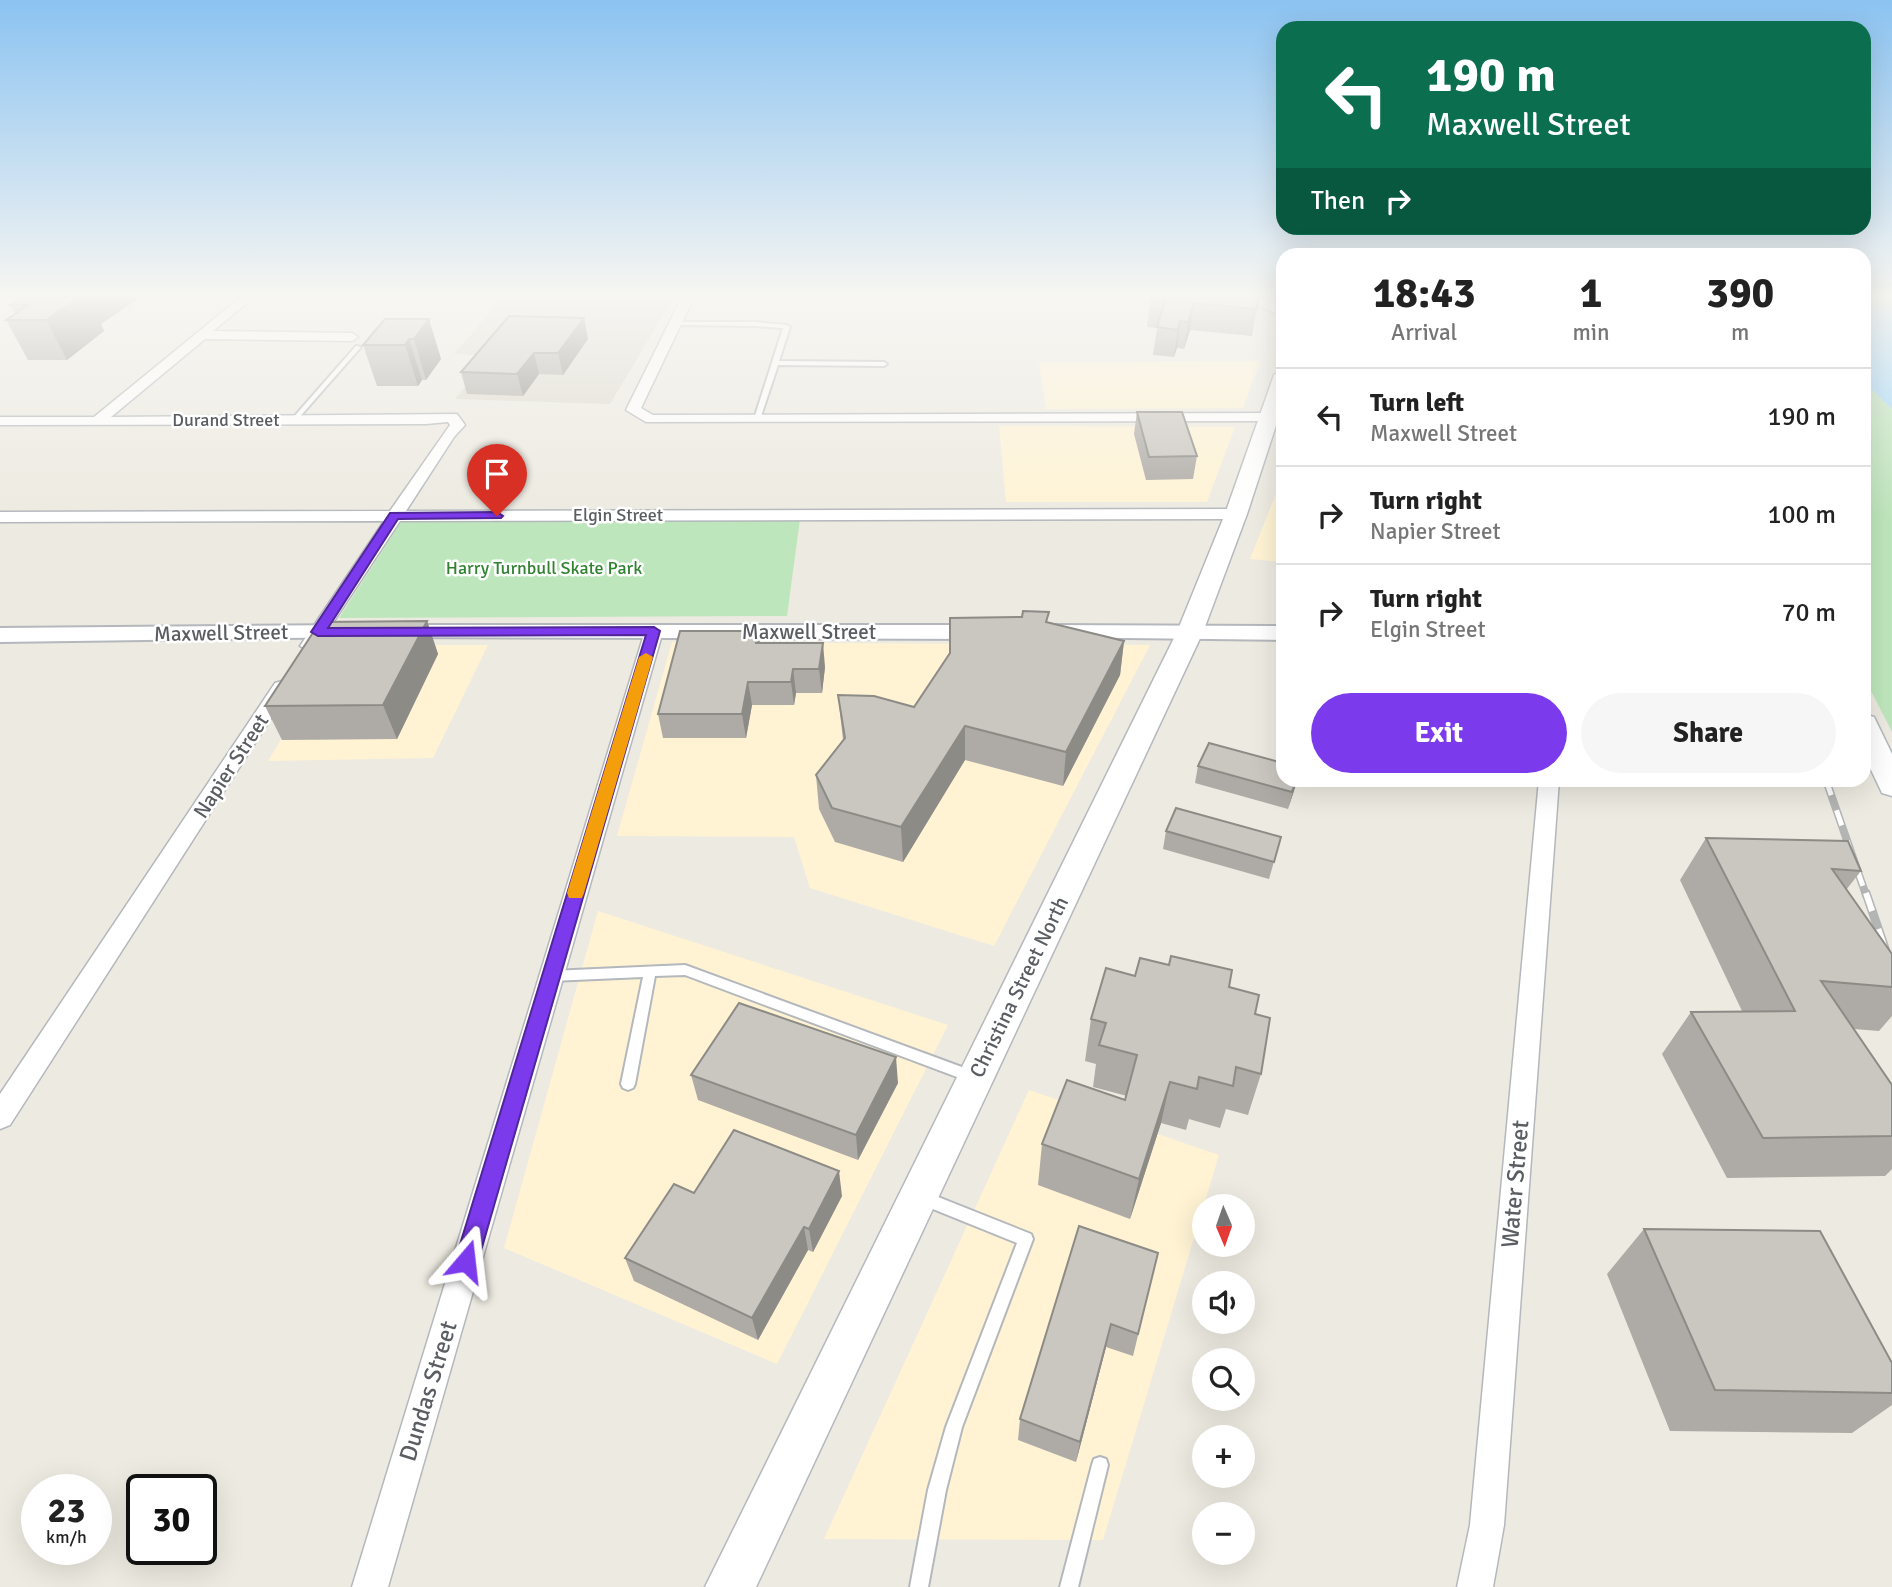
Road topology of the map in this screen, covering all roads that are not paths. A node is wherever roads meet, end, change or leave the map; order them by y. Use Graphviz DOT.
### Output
graph roads {
  1 [pos="158,371"];
  2 [pos="332,371"];
  3 [pos="652,371"];
  4 [pos="772,371"];
  5 [pos="1276,395"];
  6 [pos="452,417"];
  7 [pos="1268,417"];
  8 [pos="757,419"];
  9 [pos="98,420"];
  10 [pos="294,420"];
  11 [pos="0,421"];
  12 [pos="1236,514"];
  13 [pos="0,516"];
  14 [pos="395,516"];
  15 [pos="654,631"];
  16 [pos="318,632"];
  17 [pos="1190,632"];
  18 [pos="1276,633"];
  19 [pos="0,635"];
  20 [pos="1871,739"];
  21 [pos="1892,786"];
  22 [pos="1548,787"];
  23 [pos="650,972"];
  24 [pos="551,976"];
  25 [pos="975,1078"];
  26 [pos="628,1084"];
  27 [pos="0,1117"];
  28 [pos="918,1196"];
  29 [pos="1100,1465"];
  30 [pos="370,1587"];
  31 [pos="730,1587"];
  32 [pos="919,1587"];
  33 [pos="1069,1587"];
  34 [pos="1475,1587"];
  1 -- 9 [label="street"];
  2 -- 10 [label="lane"];
  3 -- 8 [label="street"];
  4 -- 8 [label="lane"];
  5 -- 7 [label="main road, Christina Street North"];
  6 -- 10 [label="street, Durand Street"];
  6 -- 14 [label="street, Napier Street"];
  7 -- 8 [label="street"];
  7 -- 12 [label="main road, Christina Street North"];
  9 -- 10 [label="street, Durand Street"];
  9 -- 11 [label="street, Durand Street"];
  12 -- 14 [label="street, Elgin Street"];
  12 -- 17 [label="main road, Christina Street North"];
  13 -- 14 [label="street, Elgin Street"];
  14 -- 16 [label="street, Napier Street"];
  15 -- 16 [label="street, Maxwell Street"];
  15 -- 17 [label="street, Maxwell Street"];
  15 -- 24 [label="street, Dundas Street"];
  16 -- 19 [label="street, Maxwell Street"];
  16 -- 27 [label="street, Napier Street"];
  17 -- 18 [label="street, Maxwell Street"];
  17 -- 25 [label="main road, Christina Street North"];
  20 -- 21 [label="main road"];
  22 -- 34 [label="street, Water Street"];
  23 -- 24 [label="lane"];
  23 -- 25 [label="lane"];
  23 -- 26 [label="lane"];
  24 -- 30 [label="street, Dundas Street"];
  25 -- 28 [label="main road, Christina Street North"];
  28 -- 31 [label="main road, Christina Street North"];
  28 -- 32 [label="lane"];
  29 -- 33 [label="lane"];
}
